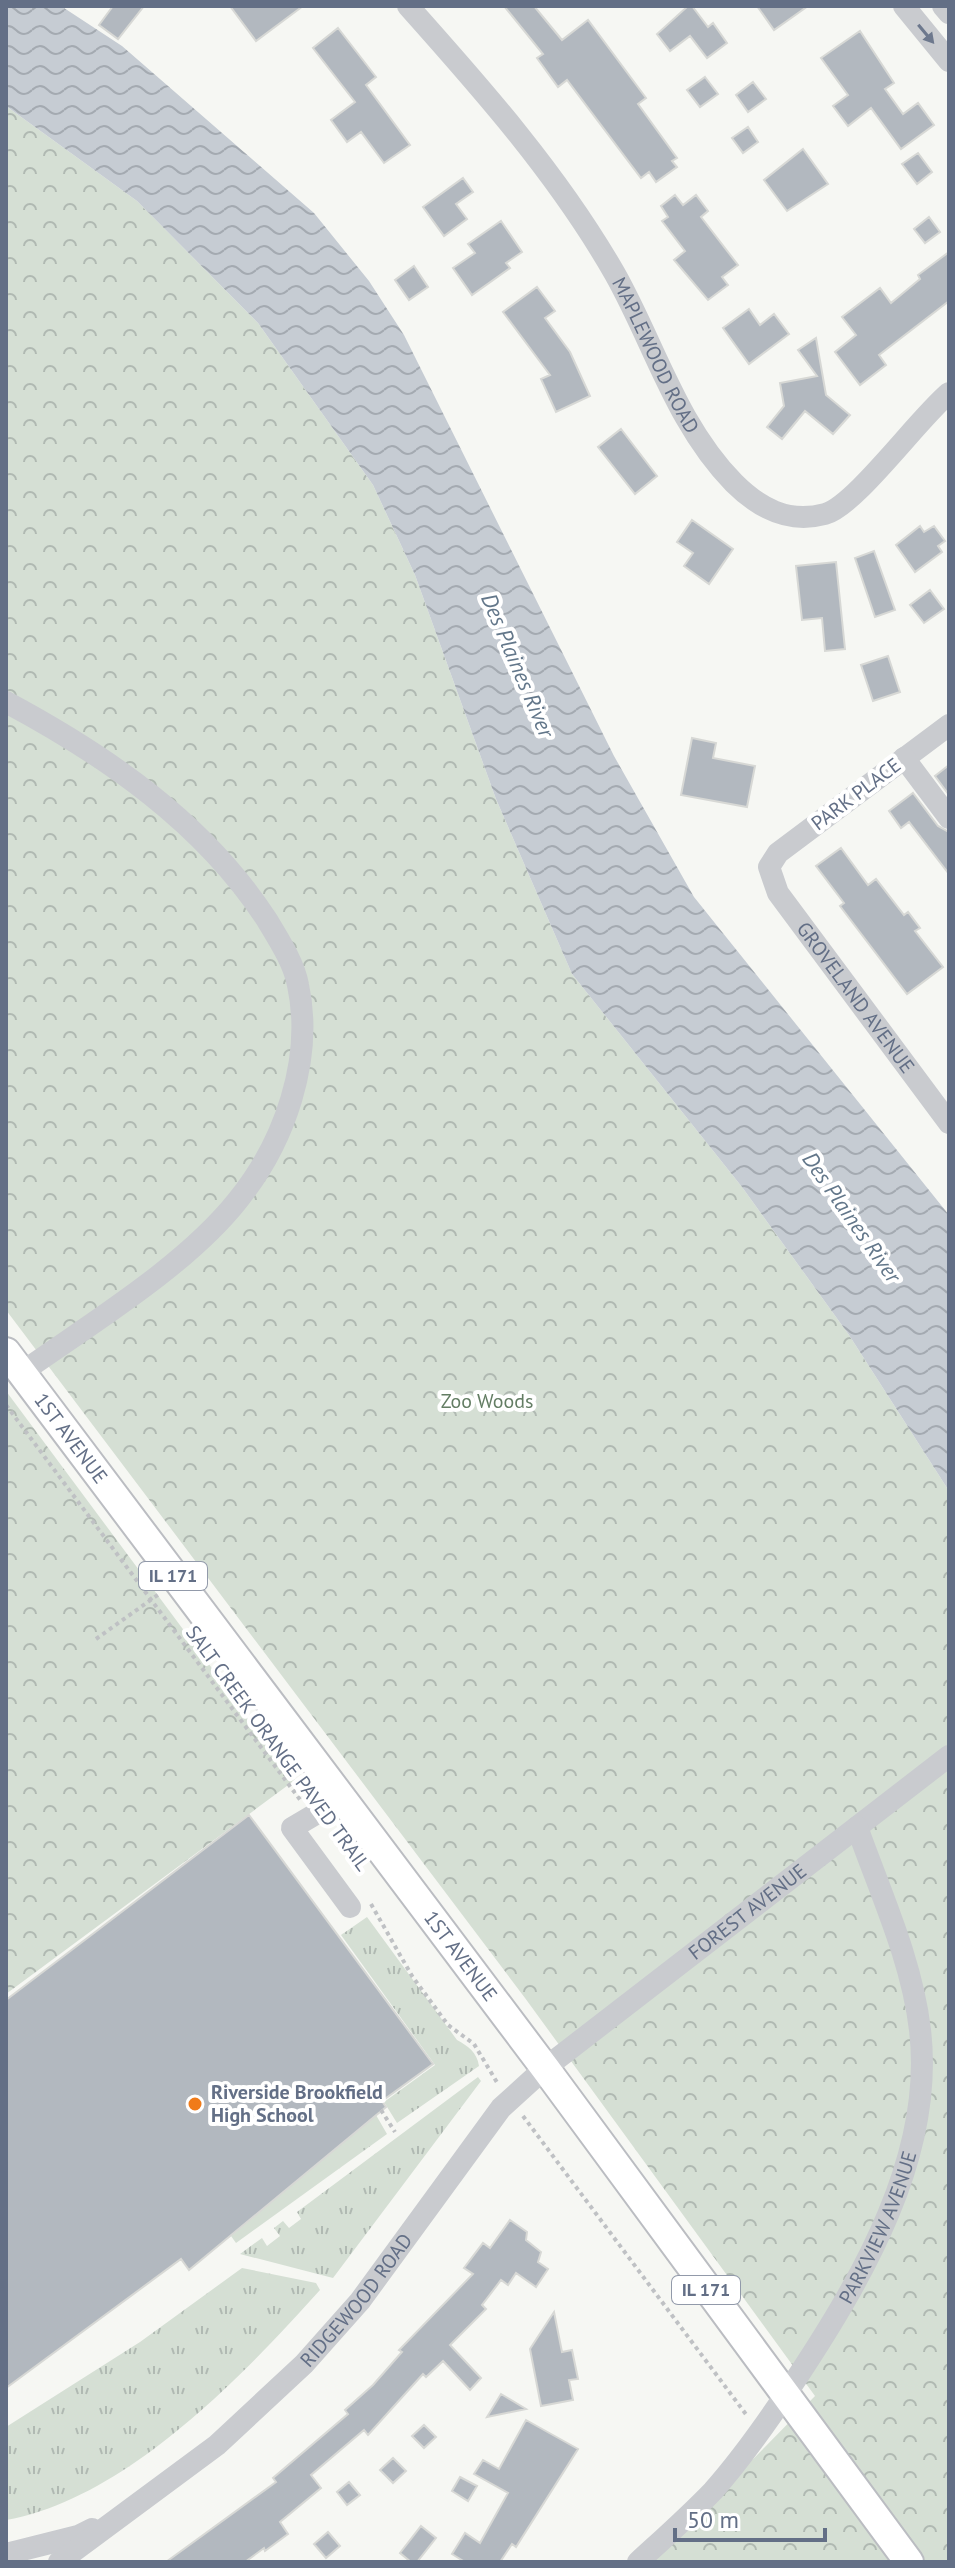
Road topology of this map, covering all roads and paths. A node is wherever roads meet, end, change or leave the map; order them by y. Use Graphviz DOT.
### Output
graph roads {
  1 [pos="408,6"];
  2 [pos="904,6"];
  3 [pos="943,6"];
  4 [pos="949,13"];
  5 [pos="949,61"];
  6 [pos="949,393"];
  7 [pos="6,702"];
  8 [pos="949,725"];
  9 [pos="904,758"];
  10 [pos="949,818"];
  11 [pos="769,867"];
  12 [pos="949,1123"];
  13 [pos="14,1363"];
  14 [pos="6,1405"];
  15 [pos="177,1581"];
  16 [pos="151,1600"];
  17 [pos="96,1639"];
  18 [pos="949,1756"];
  19 [pos="341,1799"];
  20 [pos="312,1816"];
  21 [pos="857,1827"];
  22 [pos="358,1901"];
  23 [pos="545,2068"];
  24 [pos="489,2072"];
  25 [pos="381,2110"];
  26 [pos="527,2121"];
  27 [pos="395,2132"];
  28 [pos="785,2396"];
  29 [pos="750,2421"];
  30 [pos="139,2504"];
  31 [pos="6,2554"];
  32 [pos="59,2562"];
  33 [pos="638,2562"];
  34 [pos="909,2562"];
  1 -- 6 [label="street, MAPLEWOOD ROAD"];
  2 -- 5 [label="street, one-way"];
  3 -- 4 [label="street"];
  7 -- 13 [label="street"];
  8 -- 9 [label="street, PARK PLACE"];
  9 -- 10 [label="street"];
  9 -- 11 [label="street, PARK PLACE"];
  11 -- 12 [label="street, GROVELAND AVENUE"];
  13 -- 15 [label="main road, 1ST AVENUE / IL 171"];
  14 -- 16 [label="path, SALT CREEK ORANGE PAVED TRAIL"];
  15 -- 16 [label="path"];
  15 -- 19 [label="main road, 1ST AVENUE / IL 171"];
  16 -- 17 [label="path"];
  16 -- 20 [label="path, SALT CREEK ORANGE PAVED TRAIL"];
  18 -- 21 [label="street, FOREST AVENUE"];
  19 -- 20 [label="street"];
  19 -- 23 [label="main road, 1ST AVENUE / IL 171"];
  20 -- 22 [label="street"];
  21 -- 23 [label="street, FOREST AVENUE"];
  21 -- 28 [label="street, PARKVIEW AVENUE"];
  22 -- 24 [label="path, SALT CREEK ORANGE PAVED TRAIL"];
  23 -- 28 [label="main road, 1ST AVENUE / IL 171"];
  23 -- 30 [label="street, RIDGEWOOD ROAD"];
  25 -- 27 [label="path"];
  26 -- 29 [label="path"];
  28 -- 33 [label="street, PARKVIEW AVENUE"];
  28 -- 34 [label="main road, 1ST AVENUE / IL 171"];
  30 -- 31 [label="street, RIDGEWOOD ROAD"];
  30 -- 32 [label="street, RIDGEWOOD ROAD"];
}
